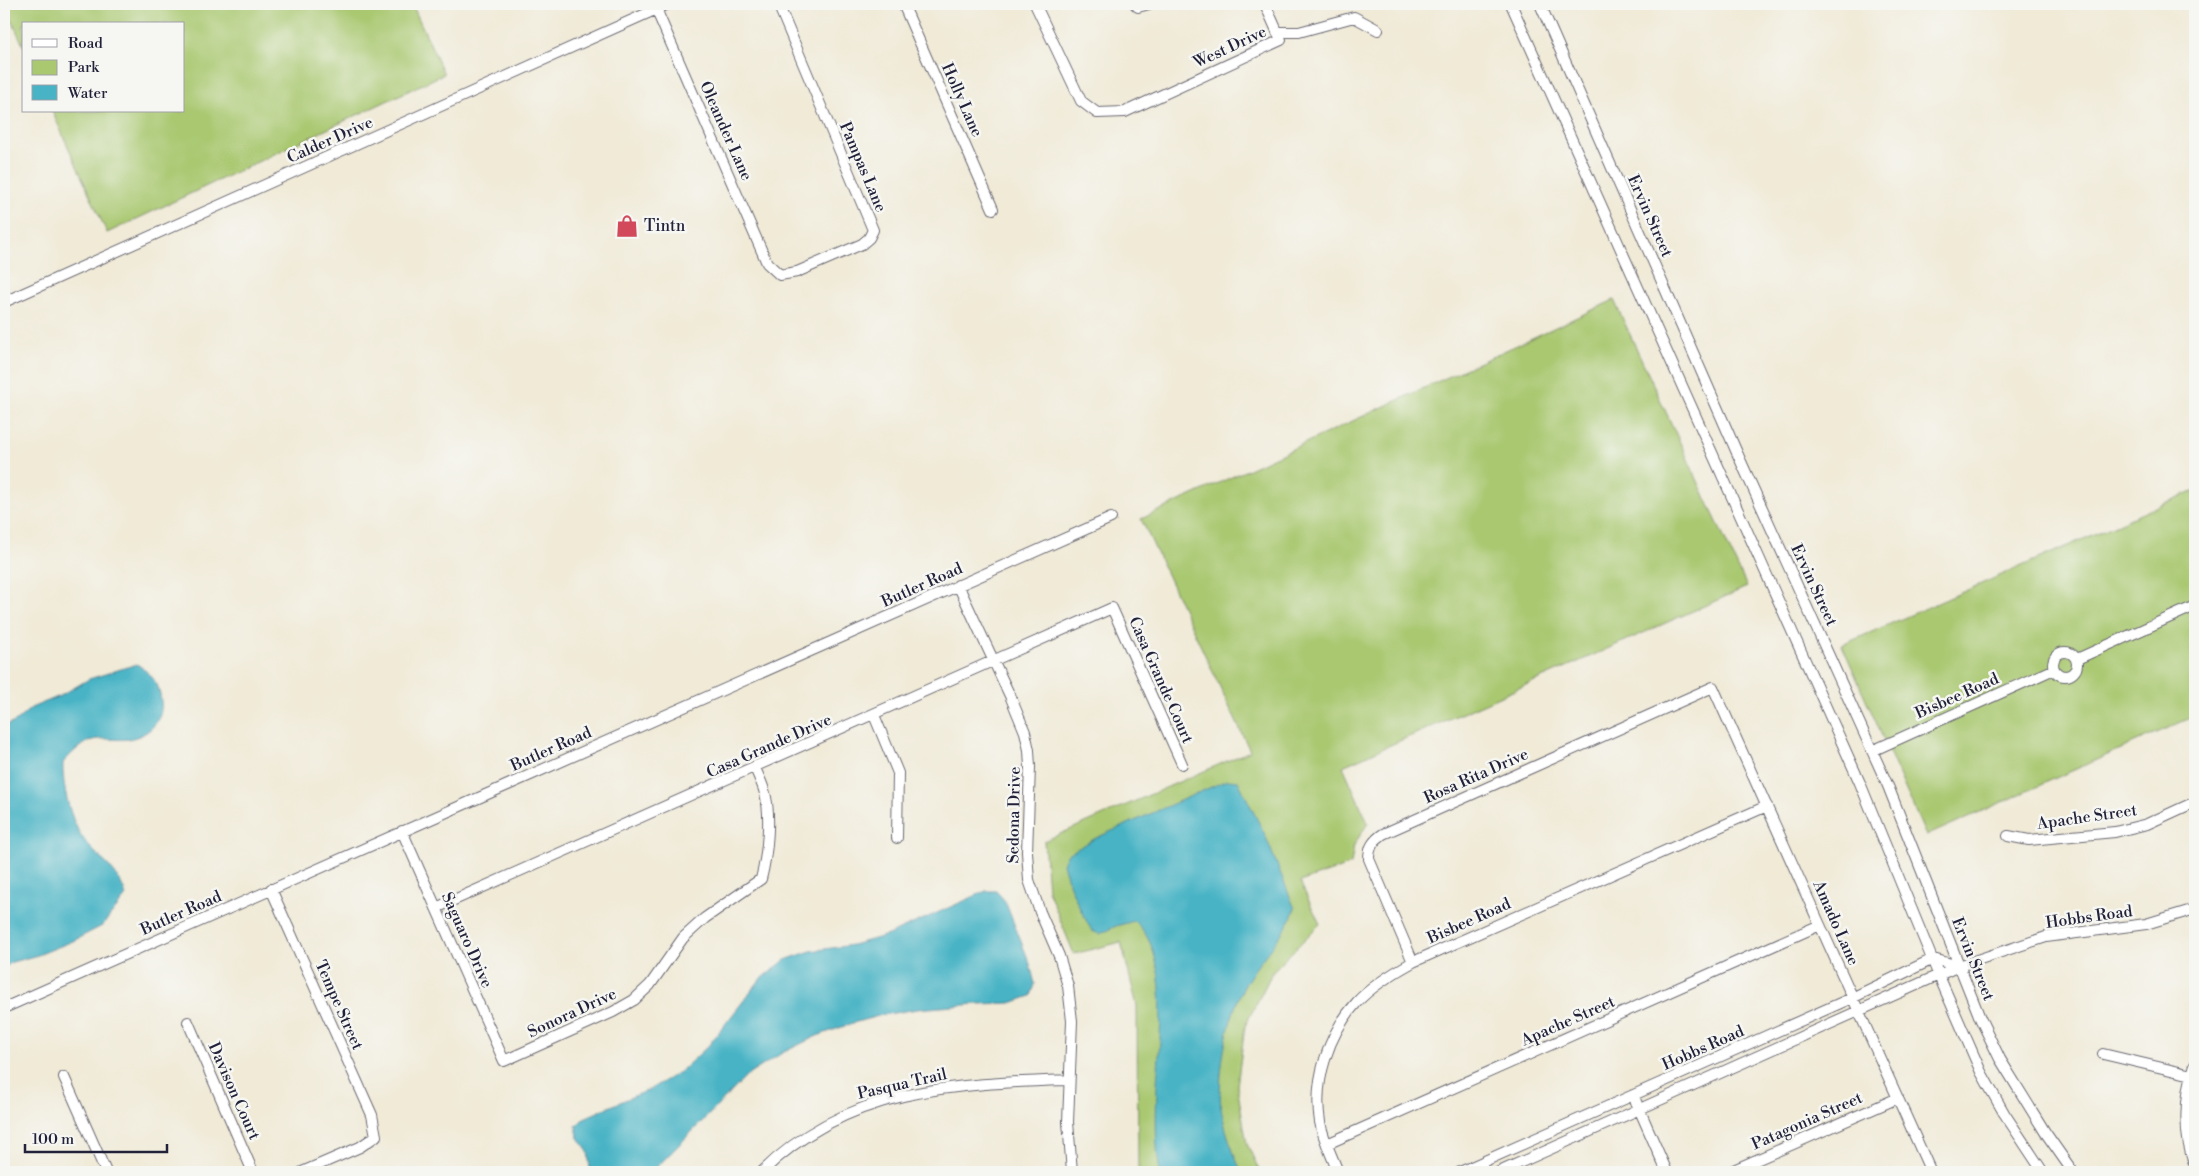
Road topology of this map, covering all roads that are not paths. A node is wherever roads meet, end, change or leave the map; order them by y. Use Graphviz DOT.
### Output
graph roads {
  1 [pos="668,4"];
  2 [pos="778,4"];
  3 [pos="903,4"];
  4 [pos="1035,4"];
  5 [pos="1136,4"];
  6 [pos="1149,4"];
  7 [pos="1265,4"];
  8 [pos="1511,4"];
  9 [pos="1540,4"];
  10 [pos="656,9"];
  11 [pos="1378,30"];
  12 [pos="1277,32"];
  13 [pos="993,209"];
  14 [pos="769,265"];
  15 [pos="4,302"];
  16 [pos="1111,518"];
  17 [pos="958,585"];
  18 [pos="2195,606"];
  19 [pos="1112,608"];
  20 [pos="2077,659"];
  21 [pos="993,662"];
  22 [pos="2054,670"];
  23 [pos="1713,687"];
  24 [pos="874,715"];
  25 [pos="1872,751"];
  26 [pos="1182,764"];
  27 [pos="755,768"];
  28 [pos="2195,802"];
  29 [pos="1767,806"];
  30 [pos="402,831"];
  31 [pos="2008,836"];
  32 [pos="897,838"];
  33 [pos="271,889"];
  34 [pos="436,908"];
  35 [pos="2195,909"];
  36 [pos="1820,925"];
  37 [pos="1933,959"];
  38 [pos="1413,962"];
  39 [pos="1959,966"];
  40 [pos="1939,976"];
  41 [pos="1854,997"];
  42 [pos="4,1008"];
  43 [pos="1859,1010"];
  44 [pos="188,1022"];
  45 [pos="2103,1054"];
  46 [pos="504,1061"];
  47 [pos="2194,1070"];
  48 [pos="64,1077"];
  49 [pos="1069,1080"];
  50 [pos="1633,1095"];
  51 [pos="1898,1098"];
  52 [pos="1640,1110"];
  53 [pos="1327,1144"];
  54 [pos="2195,1166"];
  55 [pos="106,1172"];
  56 [pos="254,1172"];
  57 [pos="302,1172"];
  58 [pos="762,1172"];
  59 [pos="1072,1172"];
  60 [pos="1338,1172"];
  61 [pos="1460,1172"];
  62 [pos="1499,1172"];
  63 [pos="1667,1172"];
  64 [pos="1729,1172"];
  65 [pos="1931,1172"];
  66 [pos="2043,1172"];
  67 [pos="2073,1172"];
  1 -- 10 [label="street, Calder Drive"];
  2 -- 14 [label="street, Pampas Lane"];
  3 -- 13 [label="street, Holly Lane"];
  4 -- 12 [label="street, West Drive"];
  5 -- 6 [label="street"];
  7 -- 12 [label="street"];
  8 -- 37 [label="street"];
  9 -- 25 [label="street, Ervin Street"];
  10 -- 14 [label="street, Oleander Lane"];
  10 -- 15 [label="street, Calder Drive"];
  11 -- 12 [label="street, West Drive"];
  16 -- 17 [label="street, Butler Road"];
  17 -- 21 [label="street, Sedona Drive"];
  17 -- 30 [label="street, Butler Road"];
  18 -- 20 [label="street"];
  19 -- 21 [label="street, Casa Grande Drive"];
  19 -- 26 [label="street, Casa Grande Court"];
  20 -- 22 [label="street"];
  20 -- 22 [label="street"];
  21 -- 24 [label="street, Casa Grande Drive"];
  21 -- 49 [label="street, Sedona Drive"];
  22 -- 25 [label="street, Bisbee Road"];
  23 -- 29 [label="street, Amado Lane"];
  23 -- 38 [label="street, Rosa Rita Drive"];
  24 -- 27 [label="street, Casa Grande Drive"];
  24 -- 32 [label="street"];
  25 -- 39 [label="street, Ervin Street"];
  27 -- 34 [label="street, Casa Grande Drive"];
  27 -- 46 [label="street, Sonora Drive"];
  28 -- 31 [label="street, Apache Street"];
  29 -- 36 [label="street, Amado Lane"];
  29 -- 38 [label="street, Bisbee Road"];
  30 -- 33 [label="street, Butler Road"];
  30 -- 34 [label="street, Saguaro Drive"];
  33 -- 42 [label="street, Butler Road"];
  33 -- 57 [label="street, Tempe Street"];
  34 -- 46 [label="street, Saguaro Drive"];
  35 -- 39 [label="street, Hobbs Road"];
  36 -- 41 [label="street, Amado Lane"];
  36 -- 53 [label="street, Apache Street"];
  37 -- 39 [label="street"];
  37 -- 40 [label="street"];
  37 -- 41 [label="street, Hobbs Road"];
  38 -- 53 [label="street, Bisbee Road"];
  39 -- 40 [label="street, Hobbs Road"];
  39 -- 67 [label="street, Ervin Street"];
  40 -- 43 [label="street, Hobbs Road"];
  40 -- 66 [label="street"];
  41 -- 43 [label="street, Amado Lane"];
  41 -- 50 [label="street, Hobbs Road"];
  43 -- 51 [label="street, Amado Lane"];
  43 -- 52 [label="street, Hobbs Road"];
  44 -- 56 [label="street, Davison Court"];
  45 -- 47 [label="street"];
  47 -- 54 [label="street"];
  48 -- 55 [label="street"];
  49 -- 58 [label="street, Pasqua Trail"];
  49 -- 59 [label="street, Sedona Drive"];
  50 -- 52 [label="street"];
  50 -- 61 [label="street, Hobbs Road"];
  51 -- 64 [label="street, Patagonia Street"];
  51 -- 65 [label="street, Amado Lane"];
  52 -- 62 [label="street, Hobbs Road"];
  52 -- 63 [label="street"];
  53 -- 60 [label="street, Bisbee Road"];
}
